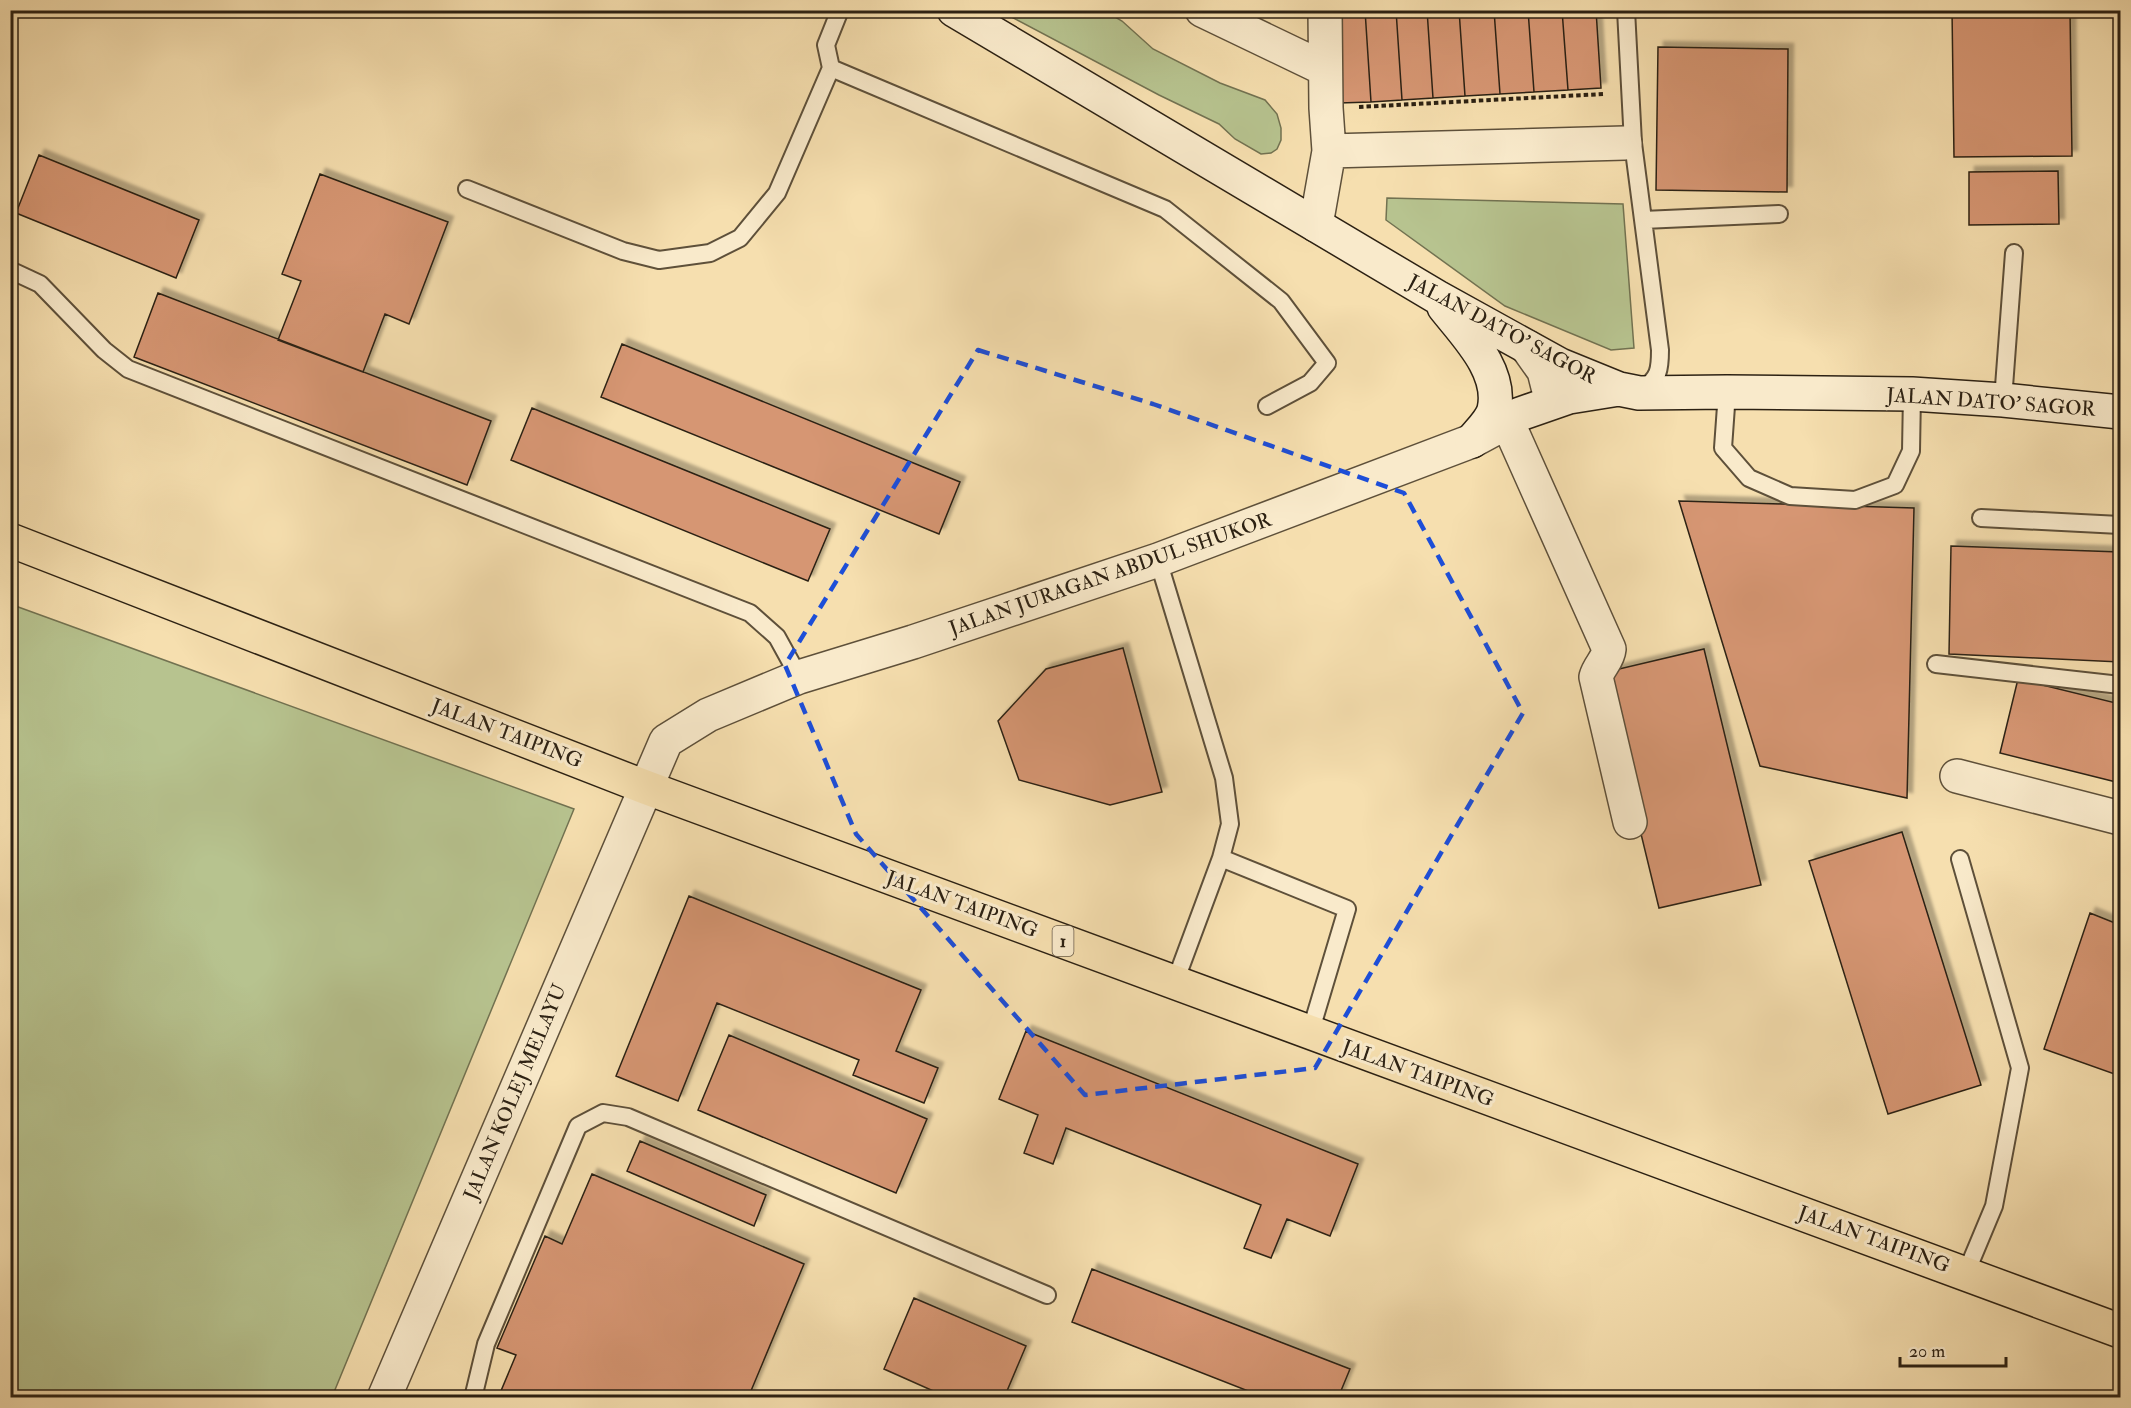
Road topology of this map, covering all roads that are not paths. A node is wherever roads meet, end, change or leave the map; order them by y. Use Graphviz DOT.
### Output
graph roads {
  1 [pos="840,10"];
  2 [pos="954,10"];
  3 [pos="1202,10"];
  4 [pos="1325,10"];
  5 [pos="1626,10"];
  6 [pos="831,68"];
  7 [pos="1325,69"];
  8 [pos="1625,143"];
  9 [pos="1329,151"];
  10 [pos="467,189"];
  11 [pos="1779,214"];
  12 [pos="1643,220"];
  13 [pos="1316,225"];
  14 [pos="2014,253"];
  15 [pos="10,270"];
  16 [pos="1437,297"];
  17 [pos="1527,347"];
  18 [pos="1548,387"];
  19 [pos="1617,387"];
  20 [pos="1727,392"];
  21 [pos="1912,394"];
  22 [pos="2003,400"];
  23 [pos="1267,406"];
  24 [pos="2121,412"];
  25 [pos="1514,417"];
  26 [pos="1472,441"];
  27 [pos="1981,518"];
  28 [pos="2121,525"];
  29 [pos="10,540"];
  30 [pos="1158,560"];
  31 [pos="1936,664"];
  32 [pos="799,677"];
  33 [pos="2121,685"];
  34 [pos="1957,776"];
  35 [pos="645,787"];
  36 [pos="2121,818"];
  37 [pos="1630,822"];
  38 [pos="1221,858"];
  39 [pos="1960,859"];
  40 [pos="1175,982"];
  41 [pos="1311,1033"];
  42 [pos="1966,1273"];
  43 [pos="1047,1296"];
  44 [pos="2121,1331"];
  45 [pos="384,1398"];
  46 [pos="473,1398"];
  1 -- 6 [label="lane"];
  2 -- 13 [label="street, JALAN DATO' SAGOR"];
  3 -- 7 [label="street"];
  4 -- 7 [label="street"];
  5 -- 12 [label="lane"];
  6 -- 10 [label="lane"];
  6 -- 23 [label="lane"];
  7 -- 9 [label="street"];
  8 -- 9 [label="street"];
  9 -- 13 [label="street"];
  11 -- 12 [label="lane"];
  12 -- 19 [label="lane"];
  13 -- 16 [label="street, JALAN DATO' SAGOR"];
  14 -- 22 [label="lane"];
  15 -- 32 [label="lane"];
  16 -- 17 [label="street, JALAN DATO' SAGOR"];
  16 -- 26 [label="street"];
  17 -- 18 [label="street"];
  17 -- 19 [label="street, JALAN DATO' SAGOR"];
  18 -- 19 [label="street"];
  18 -- 25 [label="street, JALAN JURAGAN ABDUL SHUKOR"];
  19 -- 20 [label="street, JALAN DATO' SAGOR"];
  19 -- 25 [label="street"];
  20 -- 21 [label="street, JALAN DATO' SAGOR"];
  20 -- 21 [label="lane"];
  21 -- 22 [label="street, JALAN DATO' SAGOR"];
  22 -- 24 [label="street, JALAN DATO' SAGOR"];
  25 -- 26 [label="street, JALAN JURAGAN ABDUL SHUKOR"];
  25 -- 37 [label="street"];
  26 -- 30 [label="street, JALAN JURAGAN ABDUL SHUKOR"];
  27 -- 28 [label="lane"];
  29 -- 35 [label="highway, JALAN TAIPING / 1"];
  30 -- 32 [label="street, JALAN JURAGAN ABDUL SHUKOR"];
  30 -- 38 [label="lane"];
  31 -- 33 [label="lane"];
  32 -- 35 [label="street, JALAN JURAGAN ABDUL SHUKOR"];
  34 -- 36 [label="street"];
  35 -- 40 [label="highway, JALAN TAIPING / 1"];
  35 -- 45 [label="street, JALAN KOLEJ MELAYU"];
  38 -- 40 [label="lane"];
  38 -- 41 [label="lane"];
  39 -- 42 [label="lane"];
  40 -- 41 [label="highway, JALAN TAIPING / 1"];
  41 -- 42 [label="highway, JALAN TAIPING / 1"];
  42 -- 44 [label="highway, JALAN TAIPING / 1"];
  43 -- 46 [label="lane"];
}
